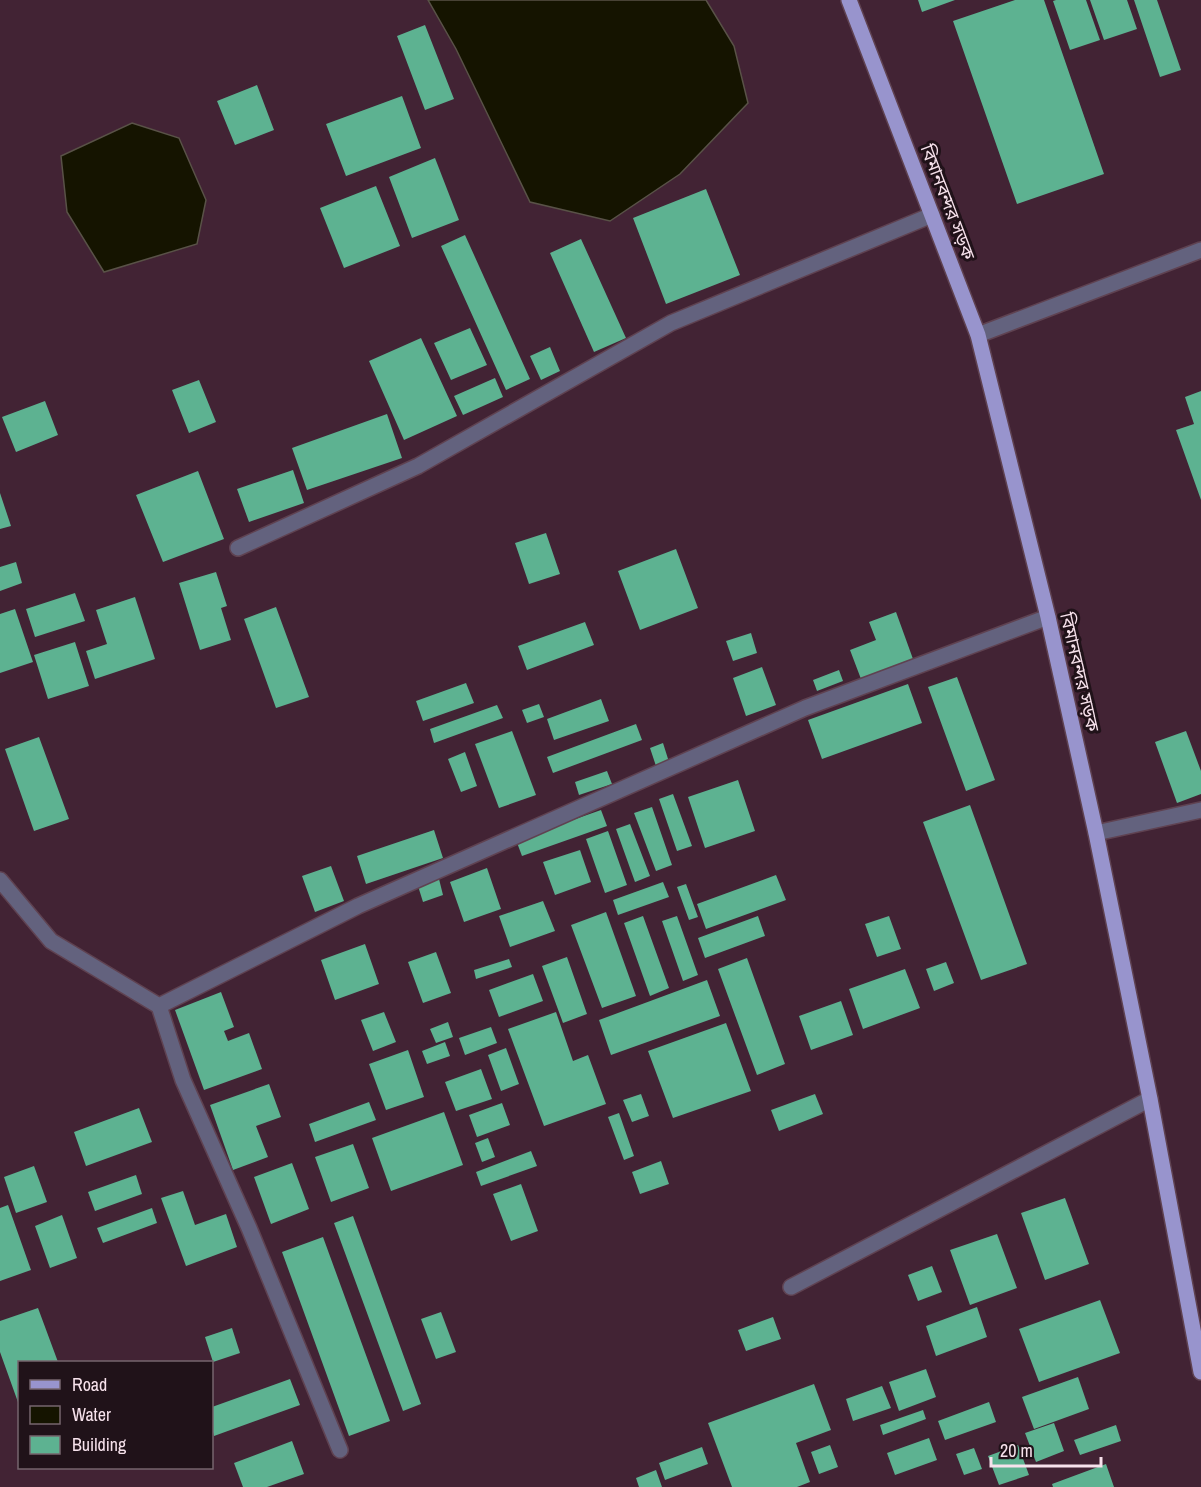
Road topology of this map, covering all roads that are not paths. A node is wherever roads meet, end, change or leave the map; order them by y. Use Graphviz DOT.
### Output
graph roads {
  1 [pos="849,0"];
  2 [pos="932,215"];
  3 [pos="1201,250"];
  4 [pos="978,335"];
  5 [pos="238,548"];
  6 [pos="1048,617"];
  7 [pos="1201,810"];
  8 [pos="1096,833"];
  9 [pos="0,880"];
  10 [pos="159,1006"];
  11 [pos="1150,1099"];
  12 [pos="791,1287"];
  13 [pos="1201,1372"];
  14 [pos="340,1449"];
  1 -- 2 [label="main road, বিমানবন্দর সড়ক"];
  2 -- 4 [label="main road, বিমানবন্দর সড়ক"];
  2 -- 5 [label="street"];
  3 -- 4 [label="street"];
  4 -- 6 [label="main road, বিমানবন্দর সড়ক"];
  6 -- 8 [label="main road, বিমানবন্দর সড়ক"];
  6 -- 10 [label="street"];
  7 -- 8 [label="street"];
  8 -- 11 [label="main road, বিমানবন্দর সড়ক"];
  9 -- 10 [label="street"];
  10 -- 14 [label="street"];
  11 -- 12 [label="street"];
  11 -- 13 [label="main road, বিমানবন্দর সড়ক"];
}
